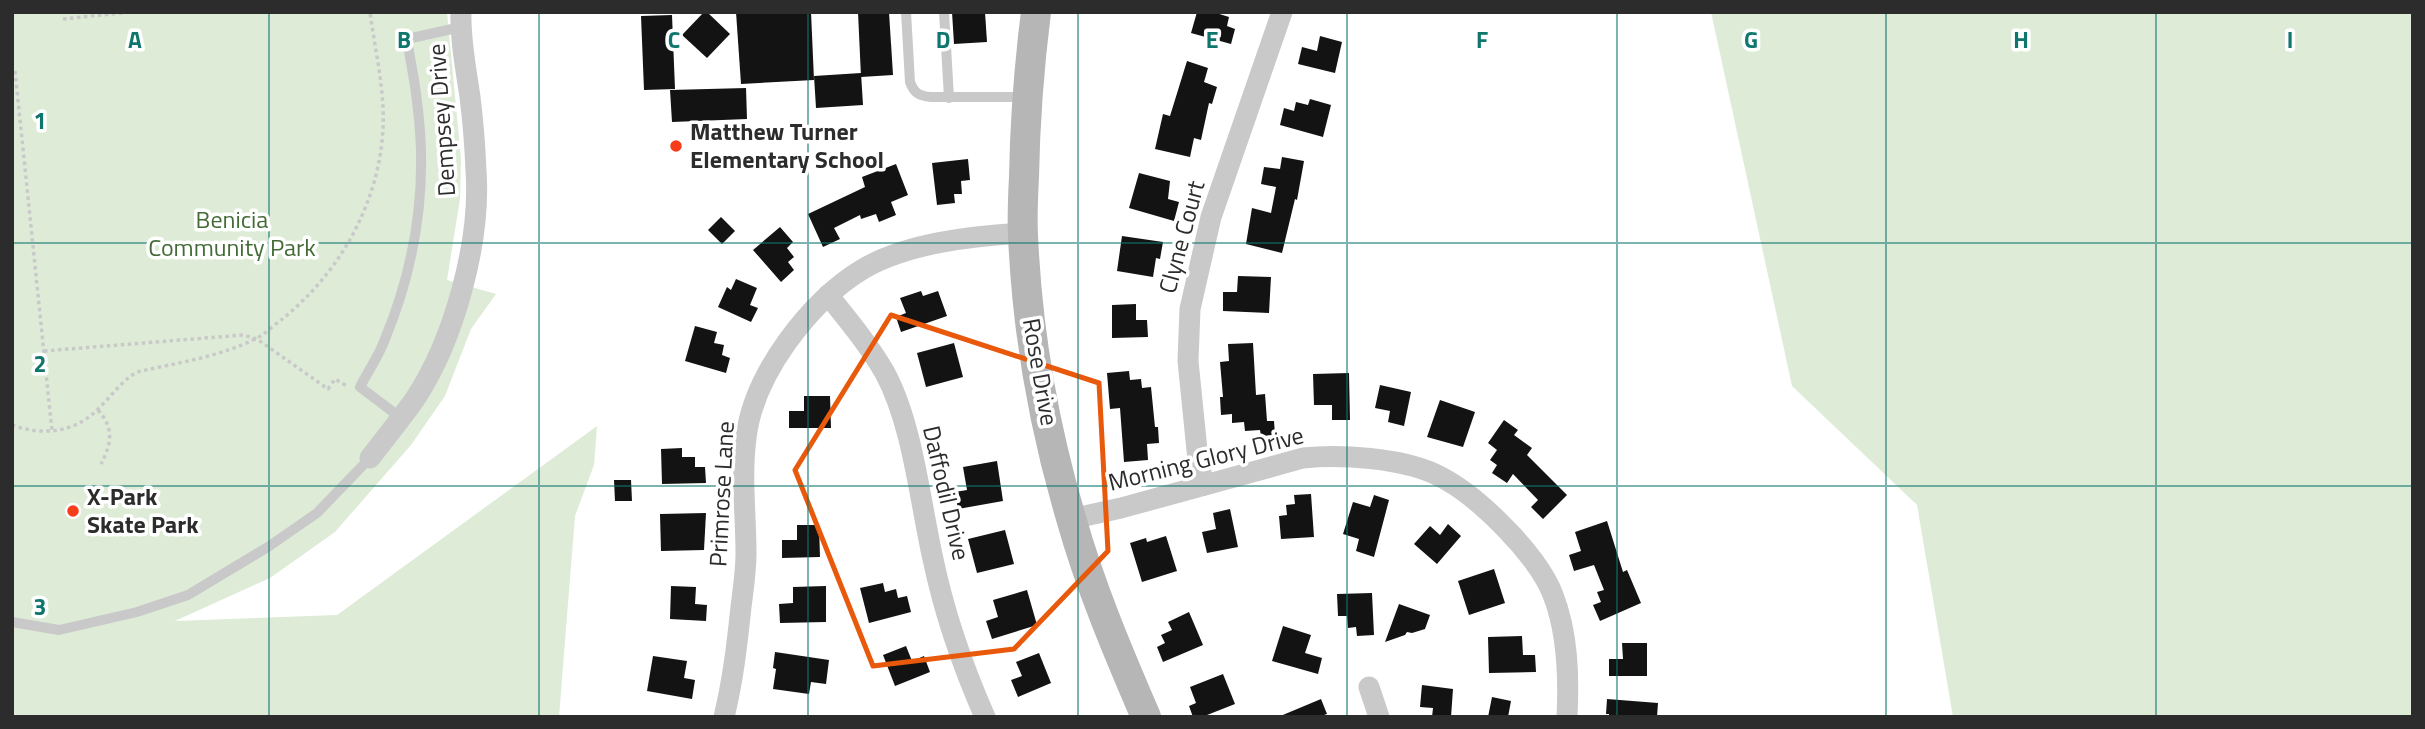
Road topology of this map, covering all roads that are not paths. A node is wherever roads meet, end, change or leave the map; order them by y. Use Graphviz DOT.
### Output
graph roads {
  1 [pos="906,12"];
  2 [pos="944,12"];
  3 [pos="1036,12"];
  4 [pos="1282,12"];
  5 [pos="461,19"];
  6 [pos="949,97"];
  7 [pos="1028,97"];
  8 [pos="1023,233"];
  9 [pos="828,295"];
  10 [pos="401,418"];
  11 [pos="370,458"];
  12 [pos="1204,485"];
  13 [pos="1071,519"];
  14 [pos="12,622"];
  15 [pos="1369,687"];
  16 [pos="724,717"];
  17 [pos="985,717"];
  18 [pos="1146,717"];
  19 [pos="1379,717"];
  20 [pos="1567,717"];
  1 -- 6 [label="lane"];
  2 -- 6 [label="lane"];
  3 -- 7 [label="main road, Rose Drive"];
  4 -- 12 [label="street, Clyne Court"];
  5 -- 10 [label="street, Dempsey Drive"];
  5 -- 10 [label="lane"];
  6 -- 7 [label="lane"];
  7 -- 8 [label="main road, Rose Drive"];
  8 -- 9 [label="street, Primrose Lane"];
  8 -- 13 [label="main road, Rose Drive"];
  9 -- 16 [label="street, Primrose Lane"];
  9 -- 17 [label="street, Daffodil Drive"];
  10 -- 11 [label="street, Dempsey Drive"];
  11 -- 14 [label="lane, Dempsey Drive"];
  12 -- 13 [label="street, Morning Glory Drive"];
  12 -- 20 [label="street, Morning Glory Drive"];
  13 -- 18 [label="main road, Rose Drive"];
  15 -- 19 [label="street"];
}
